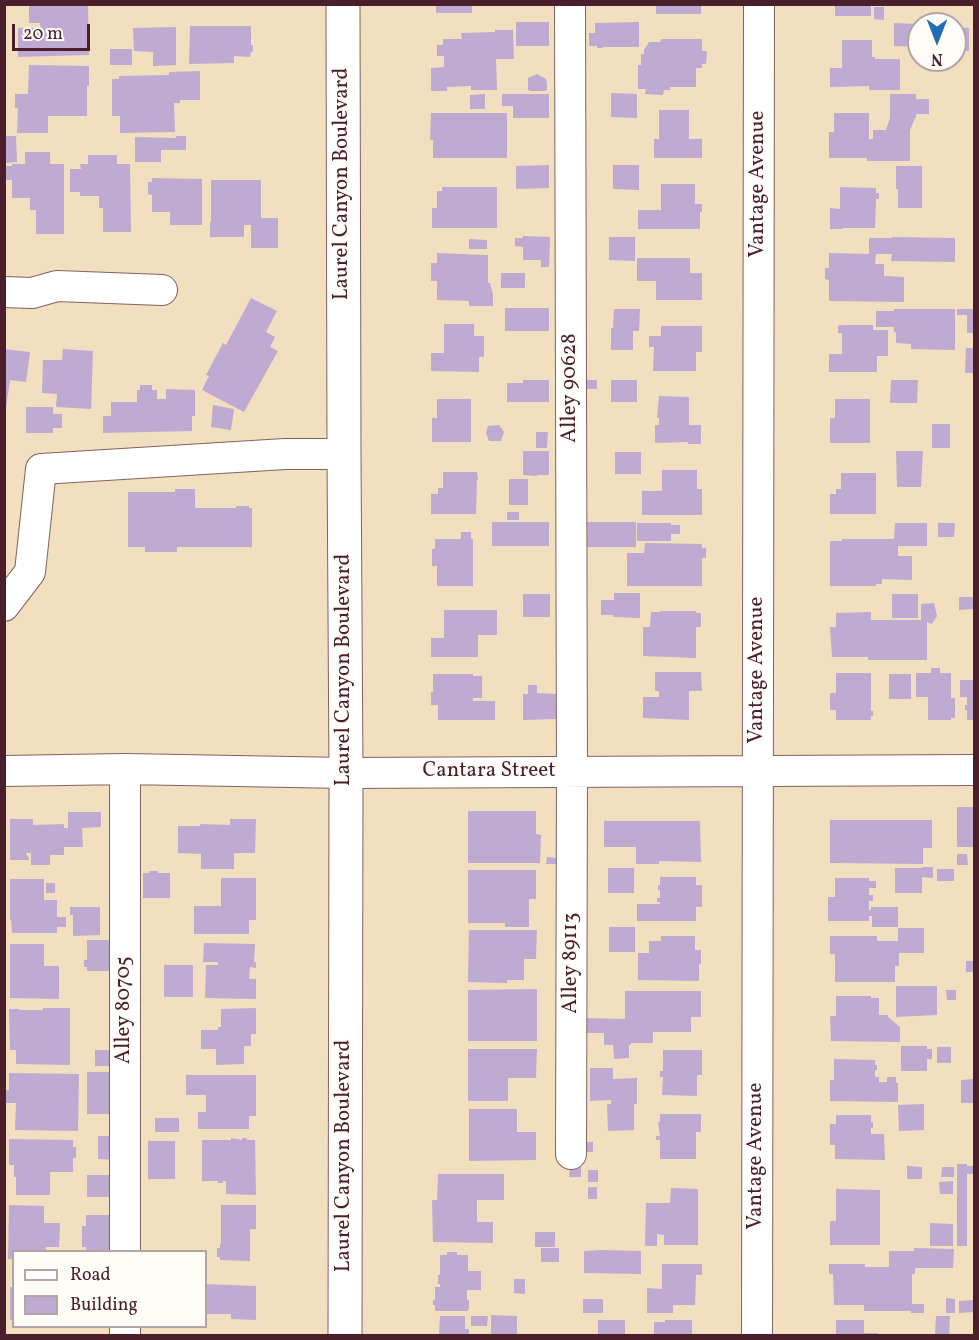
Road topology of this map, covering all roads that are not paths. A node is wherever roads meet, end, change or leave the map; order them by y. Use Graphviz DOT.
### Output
graph roads {
  1 [pos="343,4"];
  2 [pos="570,4"];
  3 [pos="759,4"];
  4 [pos="162,290"];
  5 [pos="4,292"];
  6 [pos="344,454"];
  7 [pos="4,606"];
  8 [pos="125,769"];
  9 [pos="975,770"];
  10 [pos="4,771"];
  11 [pos="572,772"];
  12 [pos="757,772"];
  13 [pos="346,773"];
  14 [pos="571,1154"];
  15 [pos="125,1250"];
  16 [pos="345,1335"];
  17 [pos="757,1335"];
  1 -- 6 [label="main road, Laurel Canyon Boulevard"];
  2 -- 11 [label="street, Alley 90628"];
  3 -- 12 [label="street, Vantage Avenue"];
  4 -- 5 [label="street"];
  6 -- 7 [label="street"];
  6 -- 13 [label="main road, Laurel Canyon Boulevard"];
  8 -- 10 [label="street, Cantara Street"];
  8 -- 13 [label="street, Cantara Street"];
  8 -- 15 [label="street, Alley 80705"];
  9 -- 12 [label="street, Cantara Street"];
  11 -- 12 [label="street, Cantara Street"];
  11 -- 13 [label="street, Cantara Street"];
  11 -- 14 [label="street, Alley 89113"];
  12 -- 17 [label="street, Vantage Avenue"];
  13 -- 16 [label="main road, Laurel Canyon Boulevard"];
}
